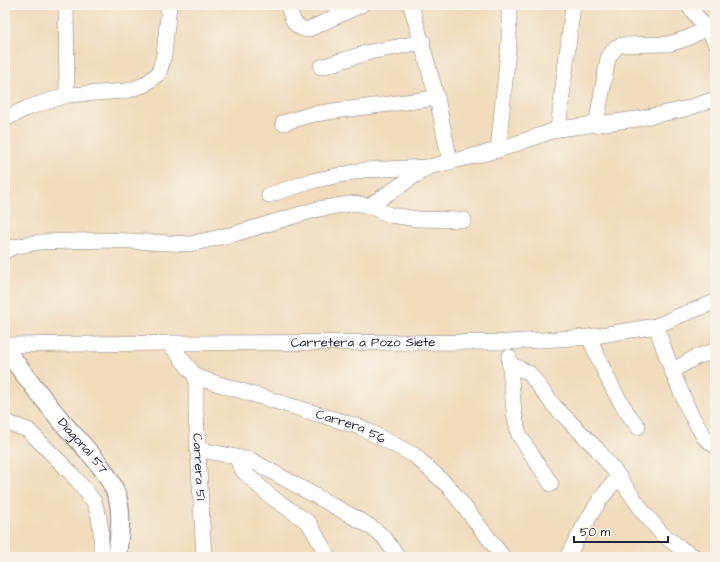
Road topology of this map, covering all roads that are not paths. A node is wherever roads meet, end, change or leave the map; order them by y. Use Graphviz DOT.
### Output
graph roads {
  1 [pos="66,5"];
  2 [pos="169,5"];
  3 [pos="288,5"];
  4 [pos="361,5"];
  5 [pos="412,5"];
  6 [pos="509,5"];
  7 [pos="573,5"];
  8 [pos="688,5"];
  9 [pos="706,28"];
  10 [pos="423,42"];
  11 [pos="715,42"];
  12 [pos="321,67"];
  13 [pos="67,96"];
  14 [pos="437,98"];
  15 [pos="715,99"];
  16 [pos="5,119"];
  17 [pos="283,124"];
  18 [pos="590,125"];
  19 [pos="558,129"];
  20 [pos="498,150"];
  21 [pos="450,162"];
  22 [pos="429,167"];
  23 [pos="269,195"];
  24 [pos="369,206"];
  25 [pos="464,220"];
  26 [pos="5,251"];
  27 [pos="715,302"];
  28 [pos="656,326"];
  29 [pos="589,338"];
  30 [pos="508,342"];
  31 [pos="169,343"];
  32 [pos="5,345"];
  33 [pos="5,349"];
  34 [pos="715,351"];
  35 [pos="510,364"];
  36 [pos="672,371"];
  37 [pos="196,377"];
  38 [pos="5,423"];
  39 [pos="638,426"];
  40 [pos="715,446"];
  41 [pos="198,449"];
  42 [pos="236,457"];
  43 [pos="619,477"];
  44 [pos="551,484"];
  45 [pos="101,557"];
  46 [pos="117,557"];
  47 [pos="204,557"];
  48 [pos="328,557"];
  49 [pos="398,557"];
  50 [pos="503,557"];
  51 [pos="567,557"];
  52 [pos="695,557"];
  1 -- 13 [label="street"];
  2 -- 13 [label="street"];
  3 -- 4 [label="street"];
  5 -- 10 [label="street"];
  6 -- 20 [label="street"];
  7 -- 19 [label="street"];
  8 -- 9 [label="street"];
  9 -- 11 [label="street"];
  9 -- 18 [label="street"];
  10 -- 12 [label="street"];
  10 -- 14 [label="street"];
  13 -- 16 [label="street"];
  14 -- 17 [label="street"];
  14 -- 21 [label="street"];
  15 -- 18 [label="street"];
  18 -- 19 [label="street"];
  19 -- 20 [label="street"];
  20 -- 21 [label="street"];
  21 -- 22 [label="street"];
  22 -- 23 [label="street"];
  22 -- 24 [label="street"];
  24 -- 25 [label="street"];
  24 -- 26 [label="street"];
  27 -- 28 [label="street, Carretera a Pozo Siete"];
  28 -- 29 [label="street, Carretera a Pozo Siete"];
  28 -- 36 [label="street"];
  29 -- 30 [label="street, Carretera a Pozo Siete"];
  29 -- 39 [label="street"];
  30 -- 31 [label="street, Carretera a Pozo Siete"];
  30 -- 35 [label="street"];
  31 -- 32 [label="street, Carretera a Pozo Siete"];
  31 -- 37 [label="street"];
  33 -- 46 [label="street, Diagonal 57"];
  34 -- 36 [label="street"];
  35 -- 43 [label="street"];
  35 -- 44 [label="street"];
  36 -- 40 [label="street"];
  37 -- 41 [label="street, Carrera 51"];
  37 -- 50 [label="street, Carrera 56"];
  38 -- 45 [label="street"];
  41 -- 42 [label="street"];
  41 -- 47 [label="street, Carrera 51"];
  42 -- 48 [label="street"];
  42 -- 49 [label="street"];
  43 -- 51 [label="street"];
  43 -- 52 [label="street"];
}
